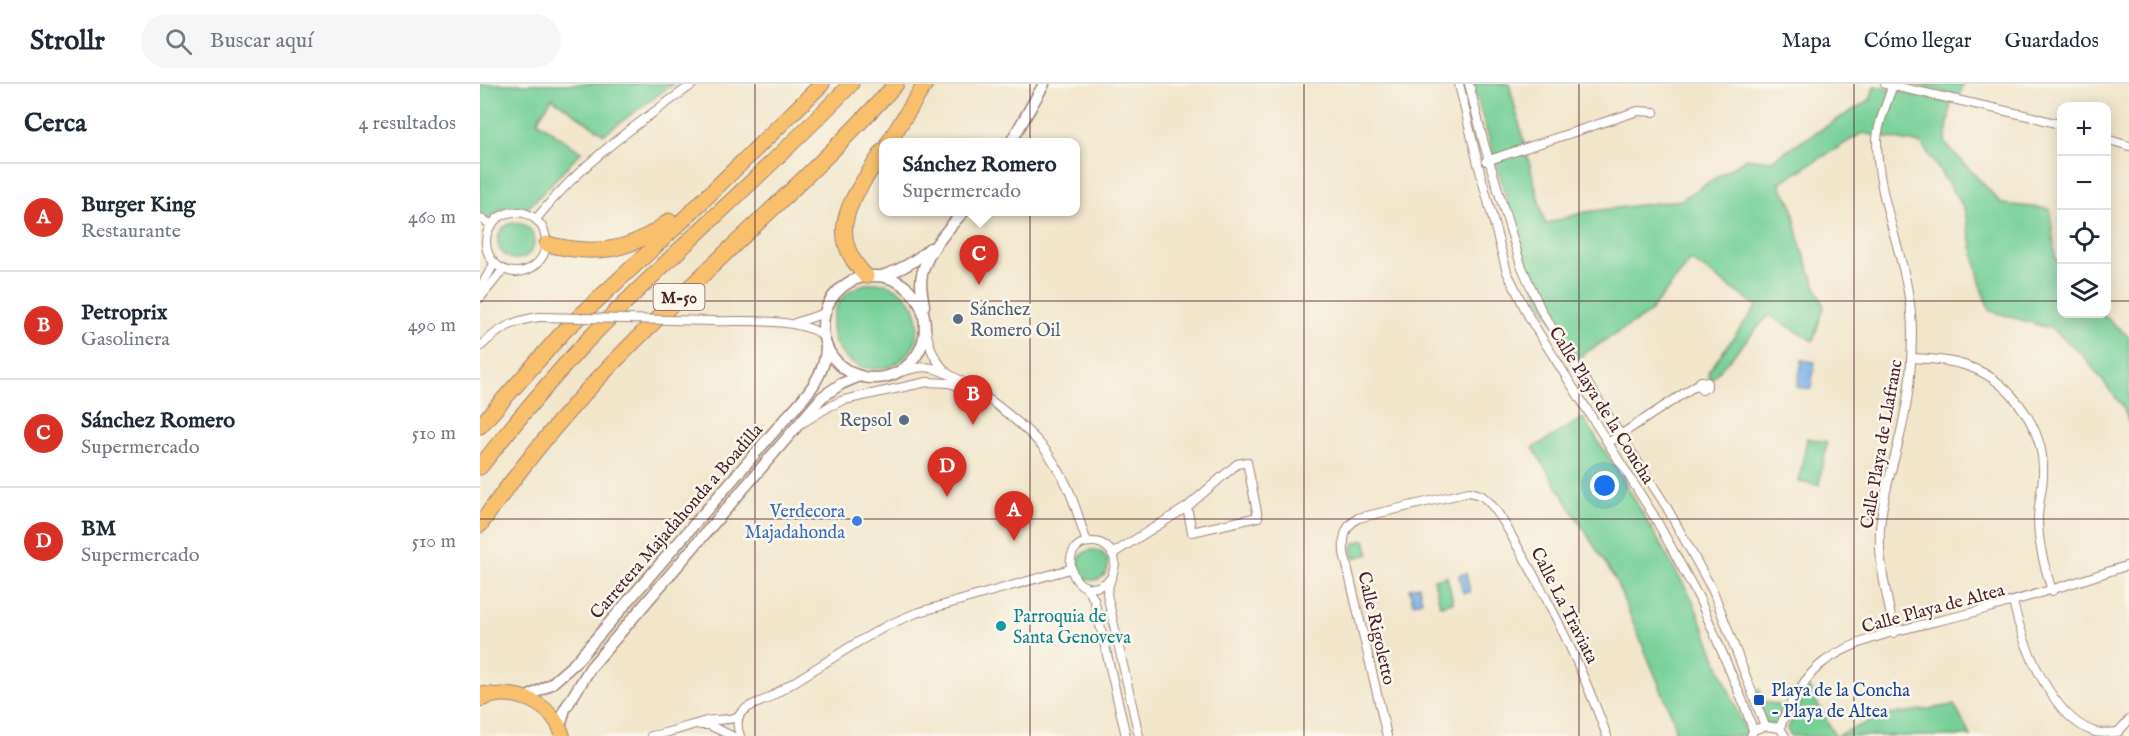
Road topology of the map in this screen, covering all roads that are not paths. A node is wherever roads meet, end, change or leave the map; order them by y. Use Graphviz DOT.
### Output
graph roads {
  1 [pos="693,84"];
  2 [pos="822,84"];
  3 [pos="851,84"];
  4 [pos="896,84"];
  5 [pos="925,84"];
  6 [pos="1044,84"];
  7 [pos="1459,84"];
  8 [pos="1469,84"];
  9 [pos="1890,85"];
  10 [pos="1654,112"];
  11 [pos="2057,124"];
  12 [pos="891,138"];
  13 [pos="1013,138"];
  14 [pos="763,141"];
  15 [pos="2111,141"];
  16 [pos="2129,146"];
  17 [pos="879,158"];
  18 [pos="1489,160"];
  19 [pos="1478,164"];
  20 [pos="960,216"];
  21 [pos="480,218"];
  22 [pos="536,219"];
  23 [pos="480,223"];
  24 [pos="490,227"];
  25 [pos="943,236"];
  26 [pos="547,244"];
  27 [pos="494,264"];
  28 [pos="504,270"];
  29 [pos="866,276"];
  30 [pos="882,276"];
  31 [pos="480,288"];
  32 [pos="480,298"];
  33 [pos="825,313"];
  34 [pos="924,313"];
  35 [pos="791,324"];
  36 [pos="926,329"];
  37 [pos="825,341"];
  38 [pos="480,347"];
  39 [pos="1911,358"];
  40 [pos="900,372"];
  41 [pos="948,374"];
  42 [pos="860,376"];
  43 [pos="1698,384"];
  44 [pos="979,394"];
  45 [pos="480,426"];
  46 [pos="795,428"];
  47 [pos="1619,435"];
  48 [pos="1608,443"];
  49 [pos="480,467"];
  50 [pos="1186,507"];
  51 [pos="480,525"];
  52 [pos="1348,527"];
  53 [pos="1087,542"];
  54 [pos="1112,554"];
  55 [pos="2129,565"];
  56 [pos="1070,569"];
  57 [pos="1111,578"];
  58 [pos="1085,586"];
  59 [pos="2052,591"];
  60 [pos="2013,602"];
  61 [pos="1894,633"];
  62 [pos="484,696"];
  63 [pos="526,698"];
  64 [pos="739,716"];
  65 [pos="2129,720"];
  66 [pos="696,724"];
  67 [pos="1765,726"];
  68 [pos="1780,728"];
  69 [pos="561,732"];
  70 [pos="1752,733"];
  71 [pos="651,736"];
  72 [pos="732,736"];
  73 [pos="740,736"];
  74 [pos="1126,736"];
  75 [pos="1139,736"];
  76 [pos="1387,736"];
  77 [pos="1607,736"];
  78 [pos="1785,736"];
  1 -- 22 [label="street"];
  2 -- 14 [label="highway"];
  3 -- 49 [label="highway, M-50"];
  4 -- 51 [label="highway, M-50"];
  5 -- 12 [label="highway"];
  6 -- 13 [label="street"];
  7 -- 19 [label="street, Calle Playa de la Concha"];
  8 -- 18 [label="street, Calle Playa de la Concha"];
  9 -- 11 [label="street"];
  9 -- 39 [label="street, Calle Playa de Llafranc"];
  10 -- 18 [label="street"];
  14 -- 26 [label="highway"];
  14 -- 45 [label="highway"];
  15 -- 16 [label="street"];
  17 -- 29 [label="highway"];
  18 -- 19 [label="street"];
  18 -- 47 [label="street, Calle Playa de la Concha"];
  19 -- 48 [label="street, Calle Playa de la Concha"];
  20 -- 25 [label="street"];
  21 -- 24 [label="street"];
  22 -- 24 [label="street"];
  22 -- 26 [label="street"];
  23 -- 24 [label="street"];
  24 -- 27 [label="street"];
  25 -- 30 [label="street"];
  25 -- 34 [label="street"];
  26 -- 28 [label="street"];
  27 -- 28 [label="street"];
  27 -- 31 [label="street"];
  28 -- 32 [label="street"];
  29 -- 30 [label="street"];
  29 -- 33 [label="street"];
  30 -- 34 [label="street"];
  33 -- 35 [label="street"];
  33 -- 37 [label="street"];
  34 -- 36 [label="street"];
  35 -- 37 [label="street"];
  35 -- 38 [label="street, bridge"];
  36 -- 40 [label="street"];
  36 -- 41 [label="street"];
  37 -- 42 [label="street"];
  37 -- 63 [label="street, Carretera Majadahonda a Boadilla"];
  39 -- 59 [label="street"];
  39 -- 61 [label="street, Calle Playa de Llafranc"];
  40 -- 41 [label="street"];
  40 -- 42 [label="street"];
  41 -- 44 [label="street"];
  42 -- 46 [label="street, Carretera Majadahonda a Boadilla"];
  43 -- 47 [label="street"];
  44 -- 46 [label="street"];
  44 -- 53 [label="street"];
  46 -- 69 [label="street, Carretera Majadahonda a Boadilla"];
  47 -- 48 [label="street"];
  47 -- 67 [label="street, Calle Playa de la Concha"];
  48 -- 70 [label="street, Calle Playa de la Concha"];
  50 -- 50 [label="street"];
  50 -- 54 [label="street"];
  52 -- 76 [label="street, Calle Rigoletto"];
  52 -- 77 [label="street, Calle La Traviata"];
  53 -- 54 [label="street"];
  53 -- 56 [label="street"];
  54 -- 57 [label="street"];
  55 -- 59 [label="street, Calle Playa de Altea"];
  56 -- 58 [label="street"];
  56 -- 64 [label="street"];
  57 -- 58 [label="street"];
  57 -- 75 [label="street"];
  58 -- 74 [label="street"];
  59 -- 60 [label="street, Calle Playa de Altea"];
  60 -- 61 [label="street, Calle Playa de Altea"];
  60 -- 65 [label="street"];
  61 -- 68 [label="street, Calle Playa de Altea"];
  62 -- 63 [label="highway"];
  63 -- 69 [label="highway"];
  64 -- 66 [label="street"];
  64 -- 73 [label="street"];
  66 -- 71 [label="street"];
  66 -- 72 [label="street"];
  67 -- 68 [label="street"];
  67 -- 70 [label="street"];
  68 -- 78 [label="street"];
}
